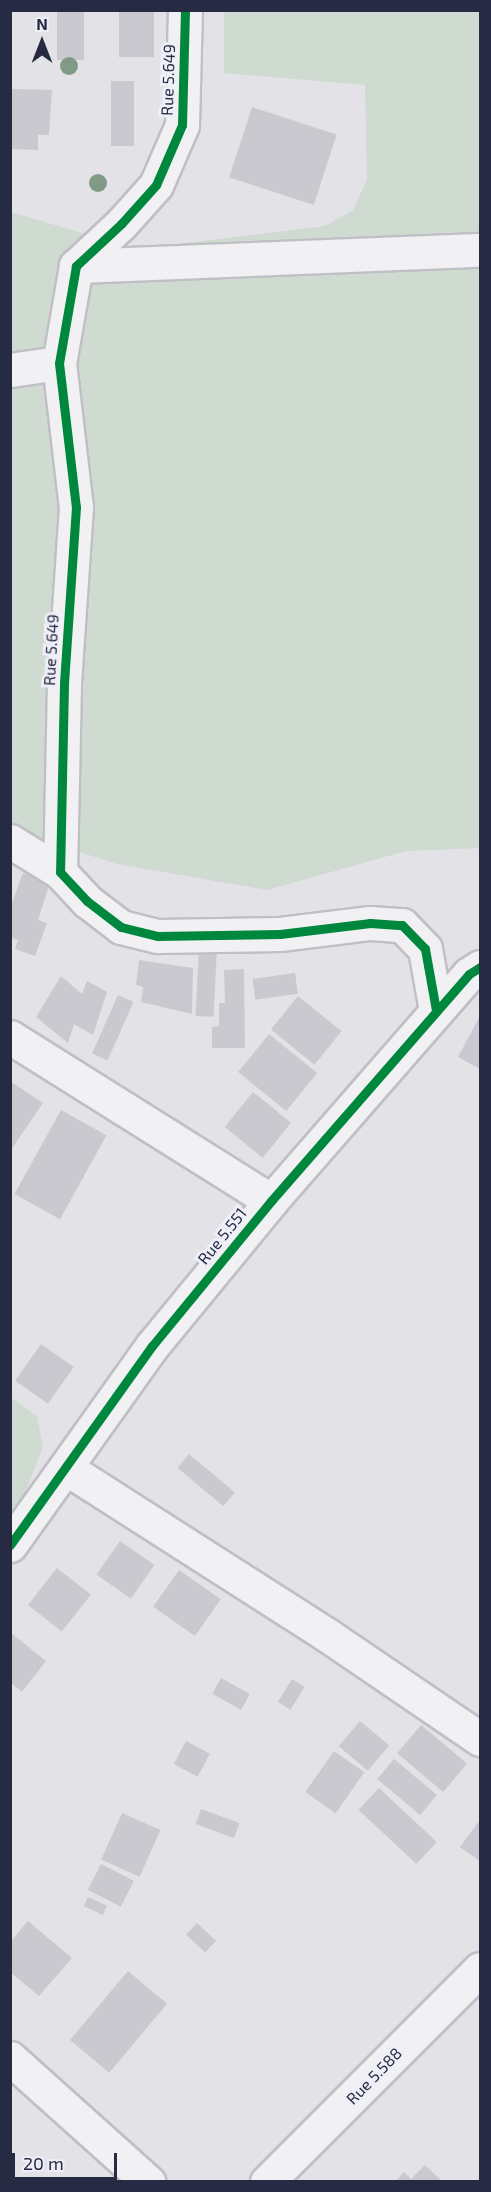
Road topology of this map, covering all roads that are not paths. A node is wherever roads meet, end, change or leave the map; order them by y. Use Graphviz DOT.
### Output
graph roads {
  1 [pos="185,10"];
  2 [pos="480,250"];
  3 [pos="76,267"];
  4 [pos="59,363"];
  5 [pos="10,370"];
  6 [pos="10,841"];
  7 [pos="60,872"];
  8 [pos="480,967"];
  9 [pos="436,1011"];
  10 [pos="10,1037"];
  11 [pos="271,1201"];
  12 [pos="66,1468"];
  13 [pos="10,1545"];
  14 [pos="480,1739"];
  15 [pos="480,1969"];
  16 [pos="10,2058"];
  17 [pos="148,2181"];
  18 [pos="267,2181"];
  1 -- 3 [label="street, Rue 5.649"];
  2 -- 3 [label="street"];
  3 -- 4 [label="street, Rue 5.649"];
  4 -- 5 [label="street"];
  4 -- 7 [label="street, Rue 5.649"];
  6 -- 7 [label="street"];
  7 -- 9 [label="street"];
  8 -- 9 [label="street, Rue 5.551"];
  9 -- 11 [label="street, Rue 5.551"];
  10 -- 11 [label="street"];
  11 -- 12 [label="street, Rue 5.551"];
  12 -- 13 [label="street, Rue 5.551"];
  12 -- 14 [label="street"];
  15 -- 18 [label="street, Rue 5.588"];
  16 -- 17 [label="street"];
}
